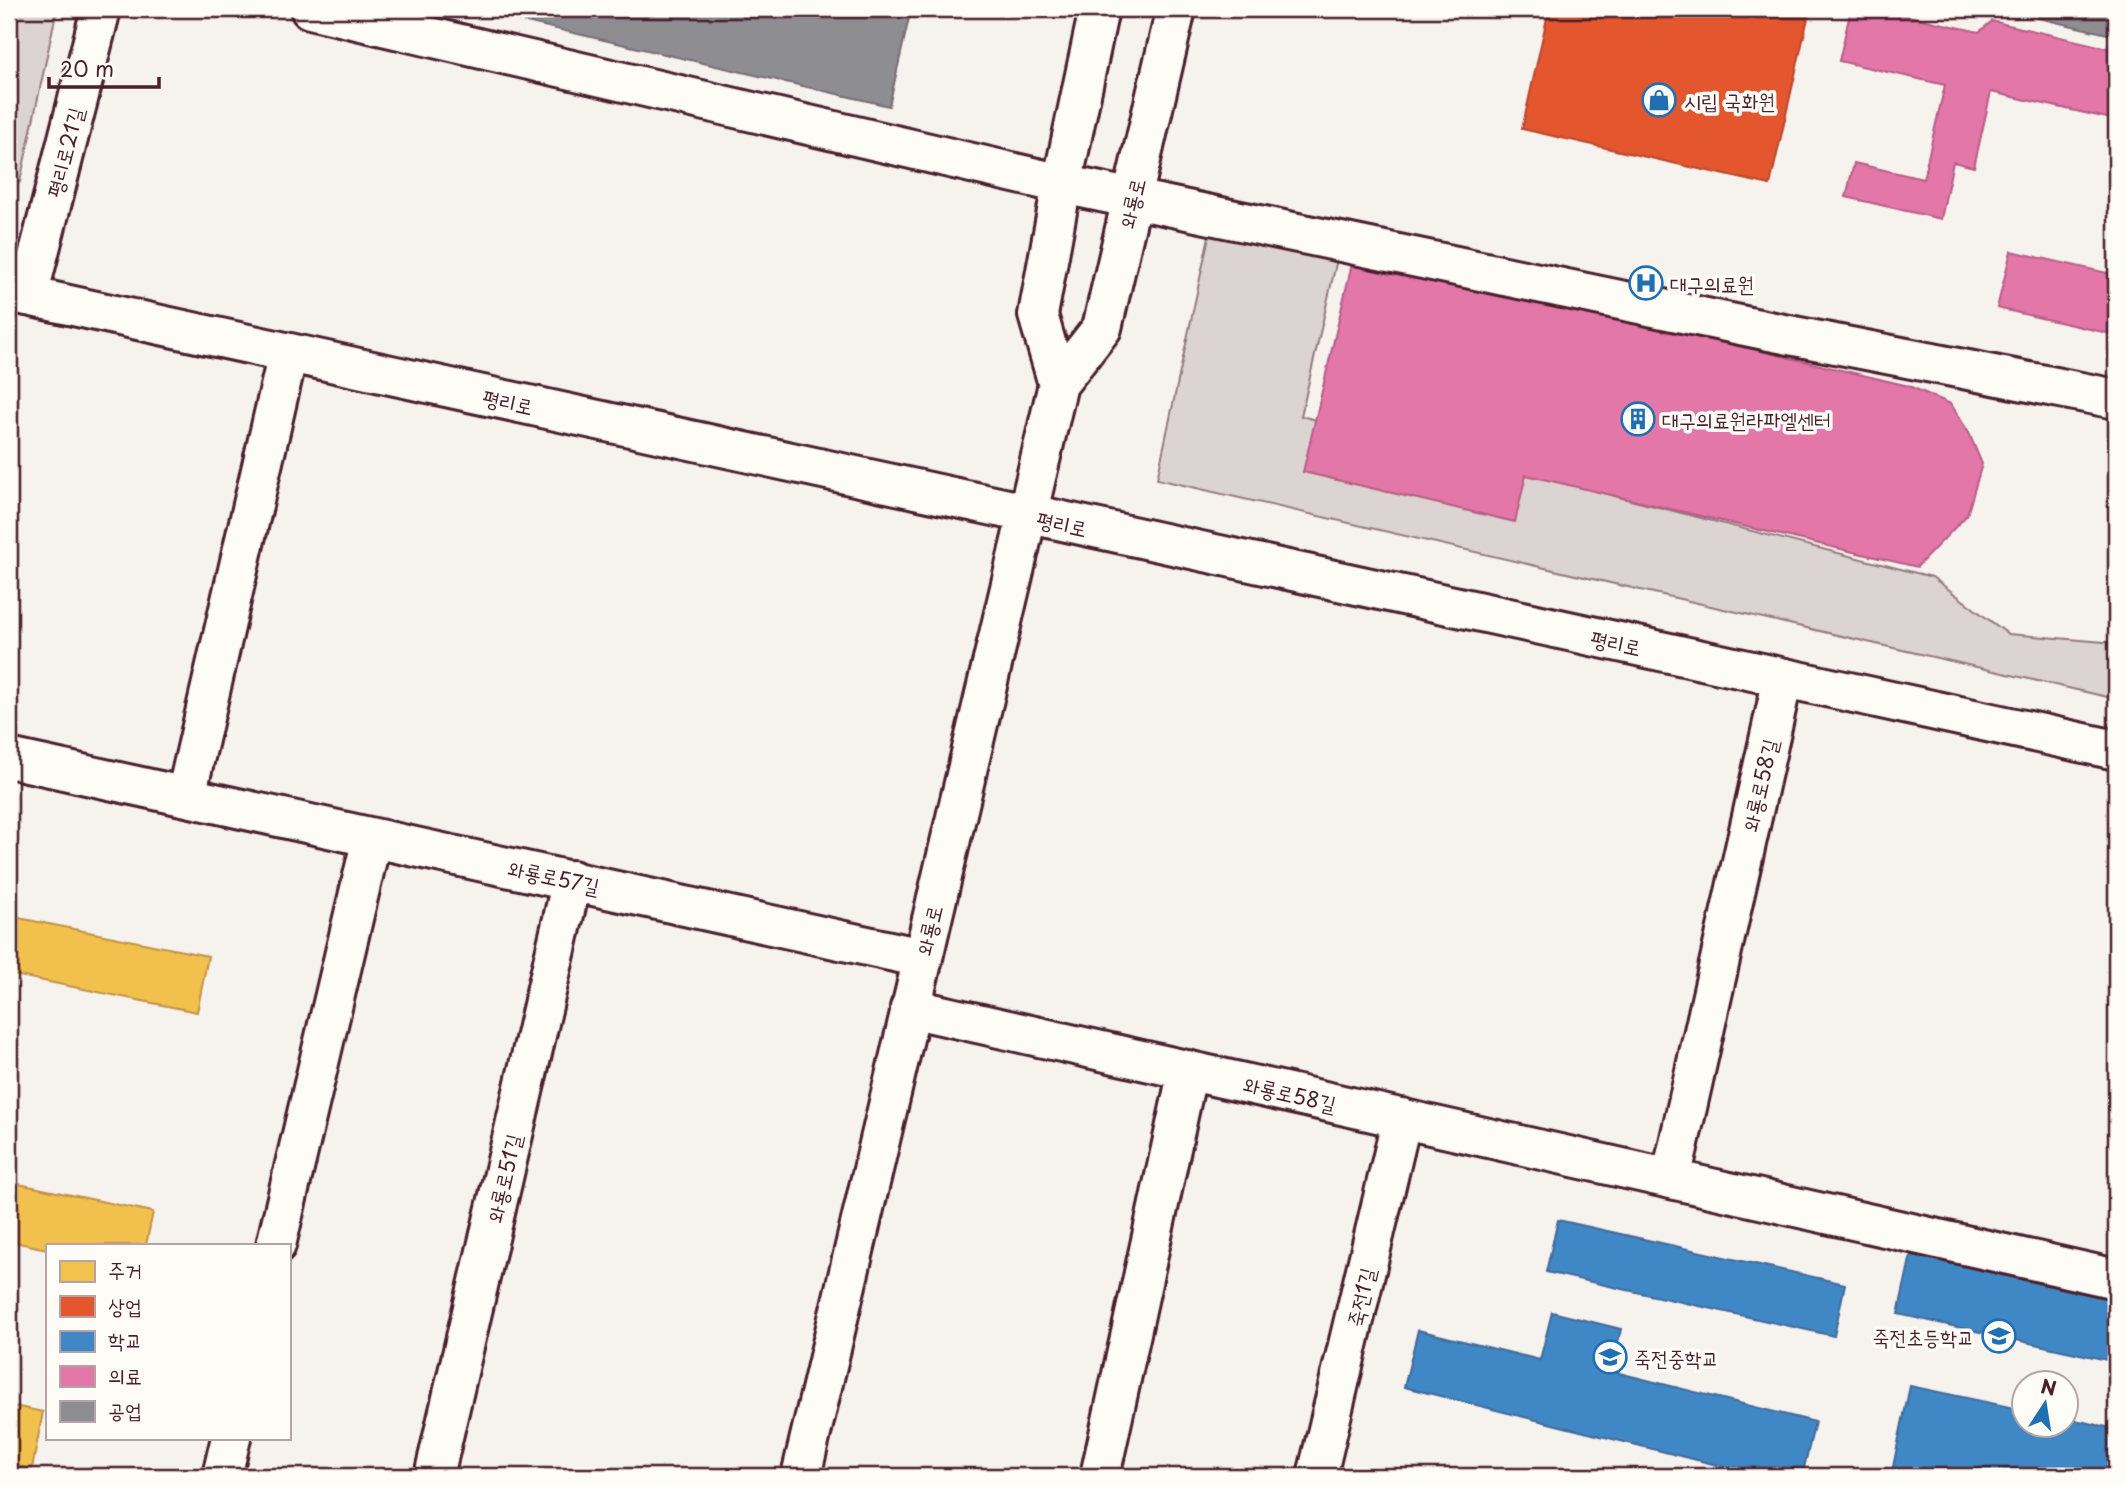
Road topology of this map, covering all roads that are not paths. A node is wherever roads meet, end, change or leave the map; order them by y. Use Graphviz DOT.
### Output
graph roads {
  1 [pos="101,9"];
  2 [pos="310,9"];
  3 [pos="1099,9"];
  4 [pos="1176,9"];
  5 [pos="1062,184"];
  6 [pos="1132,199"];
  7 [pos="18,294"];
  8 [pos="288,353"];
  9 [pos="1058,384"];
  10 [pos="2116,399"];
  11 [pos="1027,515"];
  12 [pos="1783,678"];
  13 [pos="2116,750"];
  14 [pos="9,758"];
  15 [pos="186,796"];
  16 [pos="372,838"];
  17 [pos="572,880"];
  18 [pos="922,958"];
  19 [pos="910,1008"];
  20 [pos="1188,1070"];
  21 [pos="1402,1118"];
  22 [pos="1671,1179"];
  23 [pos="276,1244"];
  24 [pos="2116,1279"];
  25 [pos="231,1440"];
  26 [pos="222,1476"];
  27 [pos="434,1476"];
  28 [pos="801,1476"];
  29 [pos="1100,1476"];
  30 [pos="1317,1476"];
  1 -- 7 [label="street, 평리로21길"];
  2 -- 5 [label="street"];
  3 -- 5 [label="street, 와룡로"];
  4 -- 6 [label="street, 와룡로"];
  5 -- 6 [label="street"];
  5 -- 9 [label="street, 와룡로"];
  6 -- 9 [label="street, 와룡로"];
  6 -- 10 [label="street"];
  7 -- 8 [label="street, 평리로"];
  8 -- 11 [label="street, 평리로"];
  8 -- 15 [label="street"];
  9 -- 11 [label="street, 와룡로"];
  11 -- 12 [label="street, 평리로"];
  11 -- 18 [label="street, 와룡로"];
  12 -- 13 [label="street, 평리로"];
  12 -- 22 [label="street, 와룡로58길"];
  14 -- 15 [label="street, 와룡로57길"];
  15 -- 16 [label="street, 와룡로57길"];
  16 -- 17 [label="street, 와룡로57길"];
  16 -- 23 [label="street"];
  17 -- 18 [label="street, 와룡로57길"];
  17 -- 27 [label="street, 와룡로51길"];
  18 -- 19 [label="street, 와룡로"];
  19 -- 20 [label="street, 와룡로58길"];
  19 -- 28 [label="street, 와룡로"];
  20 -- 21 [label="street, 와룡로58길"];
  20 -- 29 [label="street"];
  21 -- 22 [label="street, 와룡로58길"];
  21 -- 30 [label="street, 죽전1길"];
  22 -- 24 [label="street, 와룡로58길"];
  25 -- 26 [label="street"];
}
